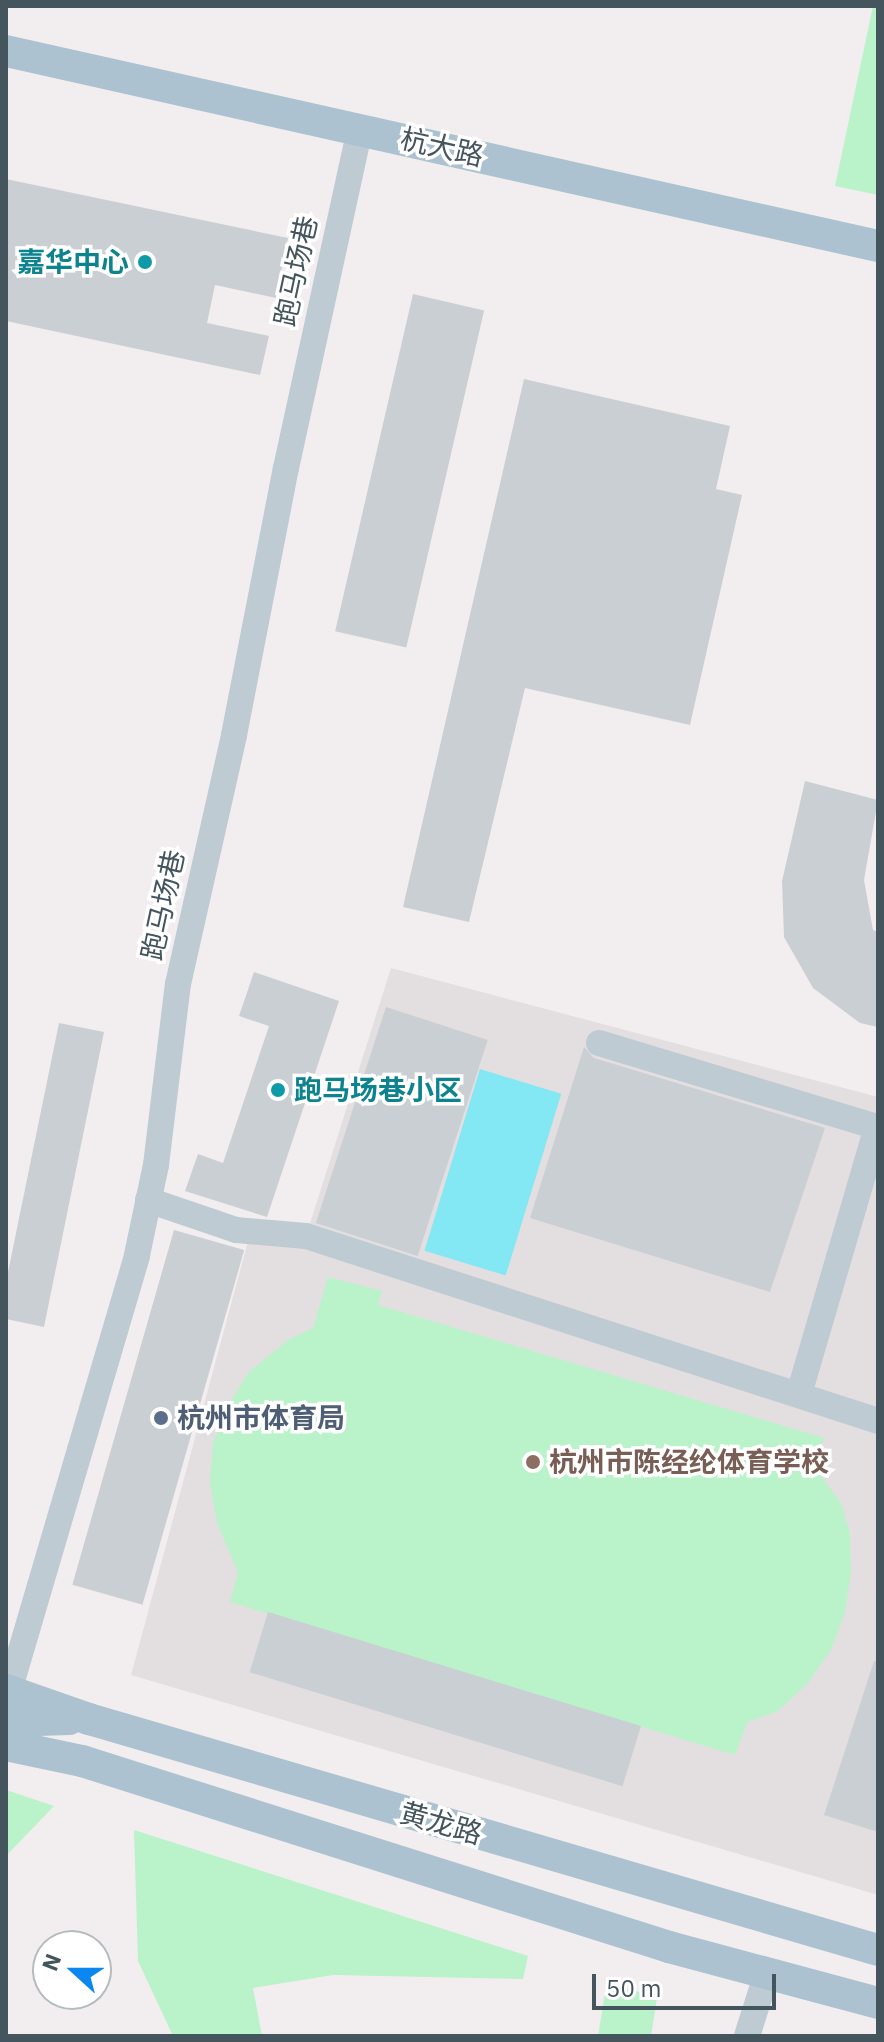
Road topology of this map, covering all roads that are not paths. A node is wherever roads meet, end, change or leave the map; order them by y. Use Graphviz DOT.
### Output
graph roads {
  1 [pos="6,51"];
  2 [pos="360,128"];
  3 [pos="878,246"];
  4 [pos="599,1043"];
  5 [pos="878,1127"];
  6 [pos="148,1200"];
  7 [pos="799,1394"];
  8 [pos="878,1421"];
  9 [pos="7,1700"];
  10 [pos="6,1745"];
  11 [pos="650,1884"];
  12 [pos="637,1936"];
  13 [pos="878,1950"];
  14 [pos="767,1973"];
  15 [pos="878,2003"];
  16 [pos="747,2036"];
  1 -- 2 [label="main road, 杭大路"];
  2 -- 3 [label="main road, 杭大路"];
  2 -- 6 [label="street, 跑马场巷"];
  4 -- 5 [label="street"];
  5 -- 7 [label="street"];
  6 -- 7 [label="street"];
  6 -- 9 [label="street, 跑马场巷"];
  7 -- 8 [label="street"];
  9 -- 11 [label="main road, 黄龙路"];
  10 -- 12 [label="main road, 黄龙路"];
  11 -- 12 [label="main road"];
  11 -- 13 [label="main road, 黄龙路"];
  12 -- 14 [label="main road, 黄龙路"];
  14 -- 15 [label="main road, 黄龙路"];
  14 -- 16 [label="street"];
}
